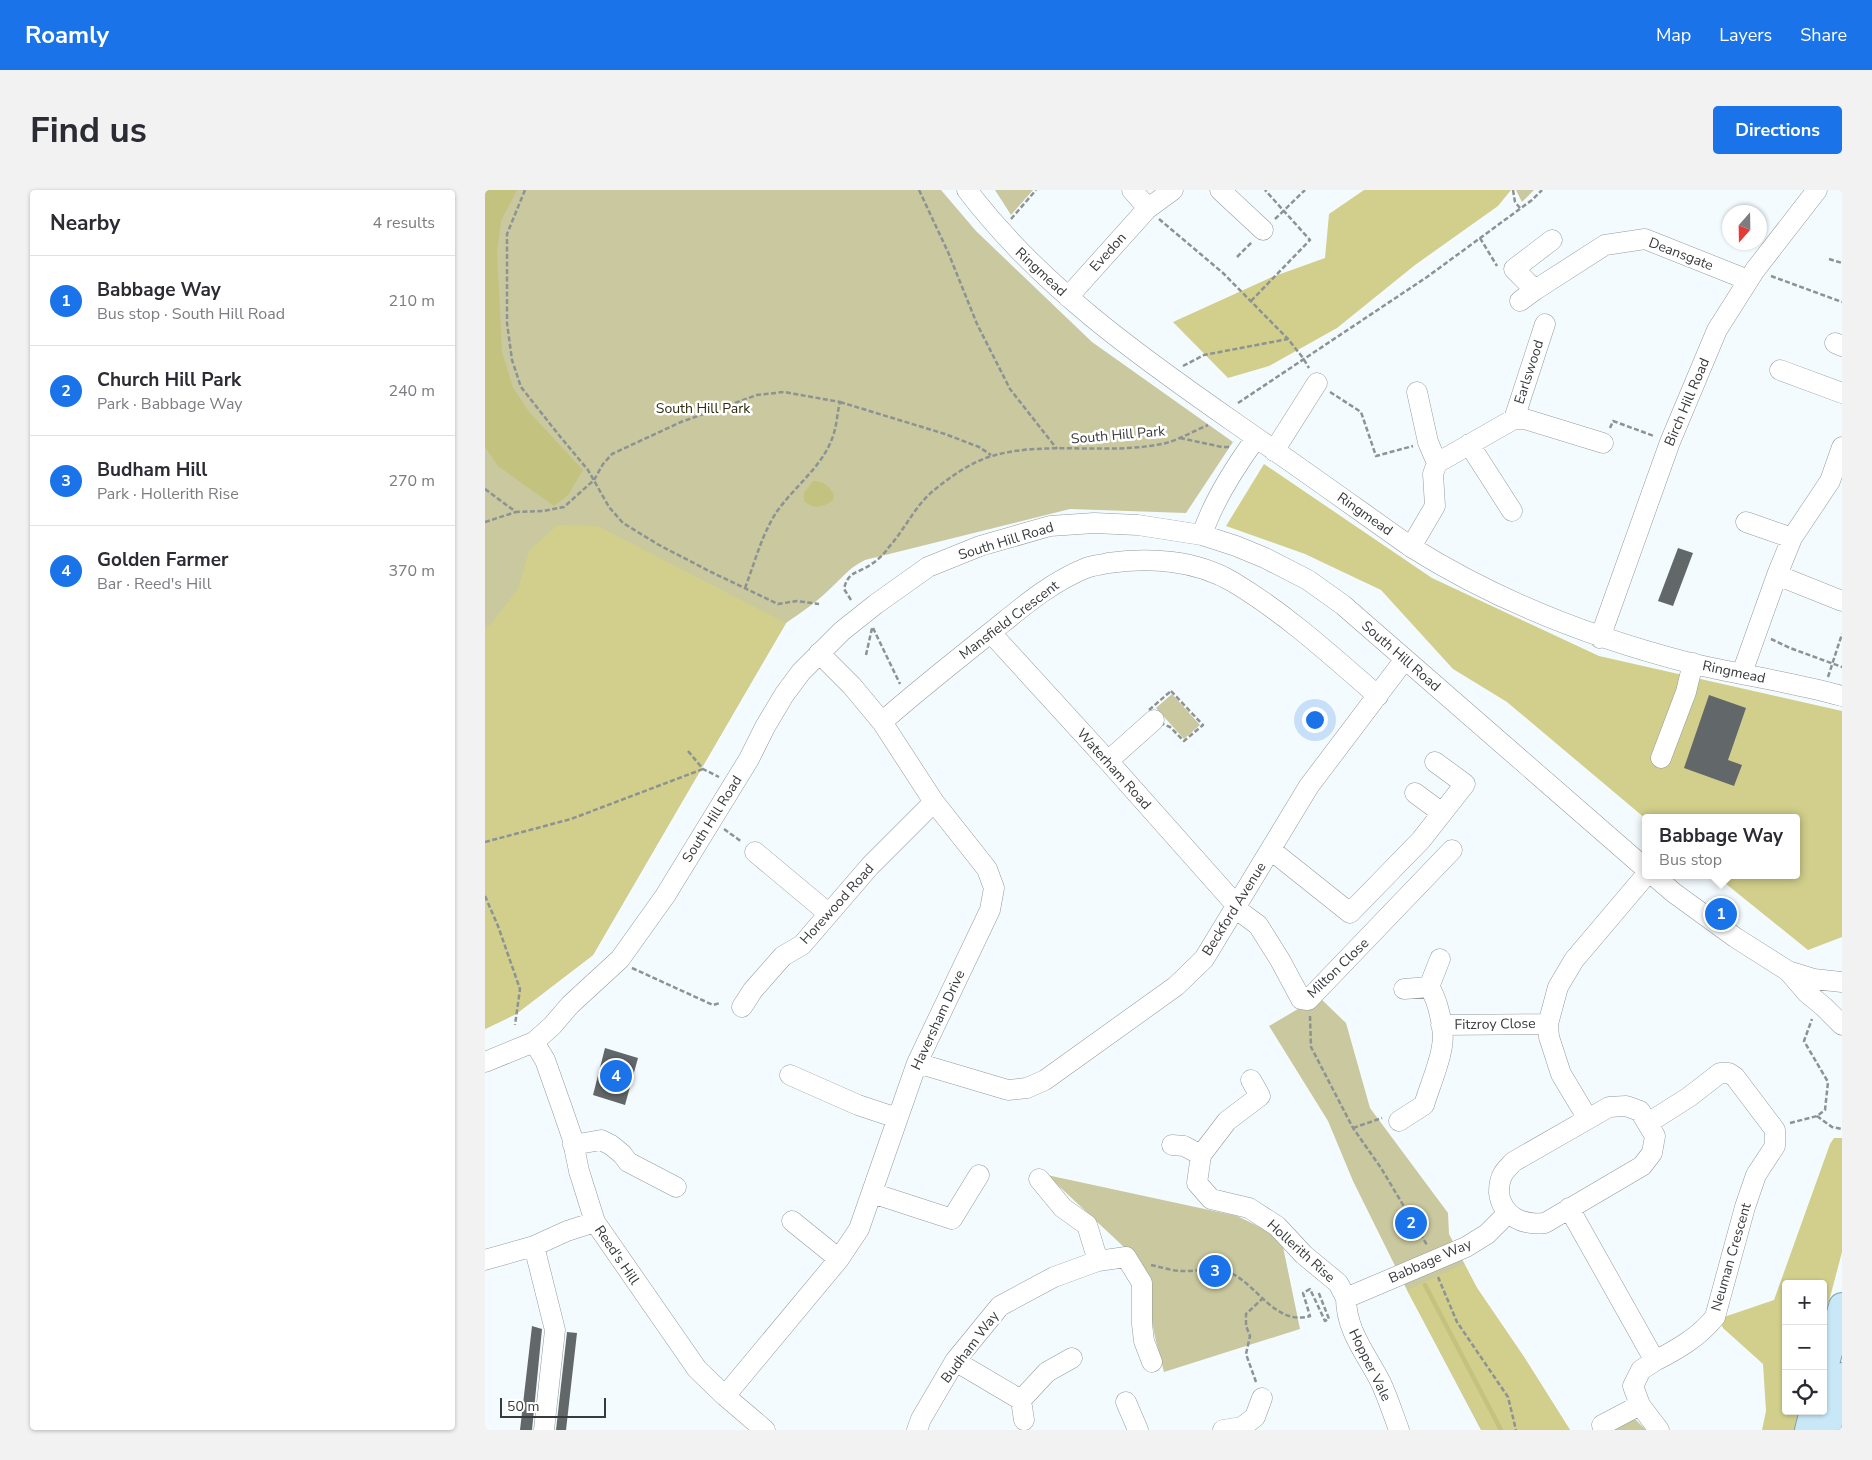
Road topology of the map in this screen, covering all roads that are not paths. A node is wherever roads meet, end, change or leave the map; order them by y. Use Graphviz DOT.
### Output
graph roads {
  1 [pos="967,190"];
  2 [pos="1132,190"];
  3 [pos="1173,190"];
  4 [pos="1219,190"];
  5 [pos="1817,190"];
  6 [pos="1148,209"];
  7 [pos="1263,230"];
  8 [pos="1552,240"];
  9 [pos="1751,275"];
  10 [pos="1068,297"];
  11 [pos="1545,324"];
  12 [pos="1780,370"];
  13 [pos="1317,383"];
  14 [pos="1417,392"];
  15 [pos="1842,393"];
  16 [pos="1514,419"];
  17 [pos="1252,435"];
  18 [pos="1603,443"];
  19 [pos="1469,444"];
  20 [pos="1842,447"];
  21 [pos="1274,450"];
  22 [pos="1437,463"];
  23 [pos="1512,511"];
  24 [pos="1746,522"];
  25 [pos="1202,535"];
  26 [pos="1792,538"];
  27 [pos="1411,547"];
  28 [pos="1777,574"];
  29 [pos="1842,601"];
  30 [pos="991,633"];
  31 [pos="1601,638"];
  32 [pos="819,653"];
  33 [pos="1405,659"];
  34 [pos="1693,663"];
  35 [pos="1742,673"];
  36 [pos="1378,696"];
  37 [pos="1842,696"];
  38 [pos="1154,720"];
  39 [pos="881,722"];
  40 [pos="1661,758"];
  41 [pos="1108,761"];
  42 [pos="1435,762"];
  43 [pos="1415,793"];
  44 [pos="934,802"];
  45 [pos="1442,813"];
  46 [pos="1271,850"];
  47 [pos="1452,850"];
  48 [pos="755,852"];
  49 [pos="1642,866"];
  50 [pos="1643,879"];
  51 [pos="1658,879"];
  52 [pos="1236,907"];
  53 [pos="828,913"];
  54 [pos="1440,959"];
  55 [pos="1788,971"];
  56 [pos="1842,982"];
  57 [pos="1429,987"];
  58 [pos="1404,990"];
  59 [pos="742,1007"];
  60 [pos="1548,1024"];
  61 [pos="1441,1025"];
  62 [pos="1842,1025"];
  63 [pos="534,1042"];
  64 [pos="485,1062"];
  65 [pos="917,1063"];
  66 [pos="790,1076"];
  67 [pos="1262,1088"];
  68 [pos="897,1118"];
  69 [pos="1394,1118"];
  70 [pos="1588,1119"];
  71 [pos="1648,1123"];
  72 [pos="573,1145"];
  73 [pos="1172,1145"];
  74 [pos="1201,1155"];
  75 [pos="979,1176"];
  76 [pos="1039,1179"];
  77 [pos="676,1187"];
  78 [pos="871,1192"];
  79 [pos="1569,1208"];
  80 [pos="1508,1214"];
  81 [pos="792,1220"];
  82 [pos="595,1222"];
  83 [pos="534,1246"];
  84 [pos="839,1259"];
  85 [pos="485,1260"];
  86 [pos="1098,1261"];
  87 [pos="1346,1298"];
  88 [pos="1842,1306"];
  89 [pos="1072,1358"];
  90 [pos="955,1361"];
  91 [pos="1655,1361"];
  92 [pos="1152,1362"];
  93 [pos="1824,1370"];
  94 [pos="1842,1376"];
  95 [pos="725,1396"];
  96 [pos="1263,1398"];
  97 [pos="1021,1400"];
  98 [pos="1126,1402"];
  99 [pos="1640,1406"];
  100 [pos="1812,1415"];
  101 [pos="1024,1420"];
  102 [pos="1602,1425"];
  103 [pos="1233,1429"];
  104 [pos="544,1430"];
  105 [pos="764,1430"];
  106 [pos="917,1430"];
  107 [pos="1138,1430"];
  108 [pos="1399,1430"];
  109 [pos="1659,1430"];
  110 [pos="1808,1430"];
  111 [pos="1827,1430"];
  1 -- 10 [label="street, Ringmead"];
  2 -- 6 [label="street"];
  3 -- 6 [label="street, Evedon"];
  4 -- 7 [label="street"];
  5 -- 9 [label="street, Birch Hill Road"];
  6 -- 10 [label="street, Evedon"];
  8 -- 9 [label="street, Deansgate"];
  9 -- 31 [label="street, Birch Hill Road"];
  10 -- 17 [label="street, Ringmead"];
  11 -- 16 [label="street, Earlswood"];
  12 -- 15 [label="street"];
  13 -- 21 [label="street"];
  14 -- 22 [label="street"];
  16 -- 18 [label="street, Earlswood"];
  16 -- 19 [label="street, Earlswood"];
  17 -- 21 [label="street, Ringmead"];
  17 -- 25 [label="street"];
  19 -- 22 [label="street, Earlswood"];
  19 -- 23 [label="street"];
  20 -- 26 [label="street"];
  21 -- 27 [label="street, Ringmead"];
  22 -- 27 [label="street"];
  24 -- 26 [label="street"];
  25 -- 32 [label="street, South Hill Road"];
  25 -- 33 [label="street, South Hill Road"];
  26 -- 28 [label="street"];
  27 -- 31 [label="street, Ringmead"];
  28 -- 29 [label="street"];
  28 -- 35 [label="street"];
  30 -- 36 [label="street, Mansfield Crescent"];
  30 -- 39 [label="street, Mansfield Crescent"];
  30 -- 41 [label="street, Waterham Road"];
  31 -- 34 [label="street, Ringmead"];
  32 -- 39 [label="street, Haversham Drive"];
  32 -- 63 [label="street, South Hill Road"];
  33 -- 36 [label="street, Beckford Avenue"];
  33 -- 49 [label="street, South Hill Road"];
  34 -- 35 [label="street, Ringmead"];
  34 -- 40 [label="street"];
  35 -- 37 [label="street, Ringmead"];
  36 -- 46 [label="street, Beckford Avenue"];
  38 -- 41 [label="street"];
  39 -- 44 [label="street, Haversham Drive"];
  41 -- 52 [label="street, Waterham Road"];
  42 -- 45 [label="street"];
  43 -- 45 [label="street"];
  44 -- 53 [label="street, Horewood Road"];
  44 -- 65 [label="street, Haversham Drive"];
  45 -- 46 [label="street"];
  46 -- 52 [label="street, Beckford Avenue"];
  47 -- 52 [label="street, Milton Close"];
  48 -- 53 [label="street"];
  50 -- 60 [label="street"];
  51 -- 55 [label="street"];
  52 -- 65 [label="street, Beckford Avenue"];
  53 -- 59 [label="street, Horewood Road"];
  54 -- 57 [label="street"];
  55 -- 56 [label="street"];
  55 -- 62 [label="street"];
  57 -- 58 [label="street"];
  57 -- 61 [label="street, Fitzroy Close"];
  60 -- 61 [label="street, Fitzroy Close"];
  60 -- 70 [label="street"];
  61 -- 69 [label="street, Fitzroy Close"];
  63 -- 64 [label="street, South Hill Road"];
  63 -- 72 [label="street, Reed's Hill"];
  65 -- 68 [label="street, Haversham Drive"];
  66 -- 68 [label="street"];
  67 -- 74 [label="street, Hollerith Rise"];
  68 -- 78 [label="street, Haversham Drive"];
  70 -- 71 [label="street"];
  70 -- 80 [label="street"];
  71 -- 79 [label="street"];
  71 -- 91 [label="street, Neuman Crescent"];
  72 -- 77 [label="street"];
  72 -- 82 [label="street, Reed's Hill"];
  73 -- 74 [label="street"];
  74 -- 87 [label="street, Hollerith Rise"];
  75 -- 78 [label="street"];
  76 -- 86 [label="street"];
  78 -- 84 [label="street, Haversham Drive"];
  79 -- 80 [label="street"];
  79 -- 91 [label="street"];
  80 -- 87 [label="street, Babbage Way"];
  81 -- 84 [label="street"];
  82 -- 83 [label="street"];
  82 -- 95 [label="street, Reed's Hill"];
  83 -- 85 [label="street"];
  83 -- 104 [label="street"];
  84 -- 95 [label="street, Haversham Drive"];
  86 -- 90 [label="street, Budham Way"];
  86 -- 92 [label="street, Budham Way"];
  87 -- 108 [label="street, Hopper Vale"];
  88 -- 93 [label="main road"];
  89 -- 97 [label="street"];
  90 -- 97 [label="street"];
  90 -- 106 [label="street, Budham Way"];
  91 -- 99 [label="street, Neuman Crescent"];
  94 -- 111 [label="main road"];
  95 -- 105 [label="street, Reed's Hill"];
  96 -- 103 [label="street"];
  97 -- 101 [label="street"];
  98 -- 107 [label="street"];
  99 -- 102 [label="street"];
  99 -- 109 [label="street, Neuman Crescent"];
  100 -- 110 [label="main road"];
}
